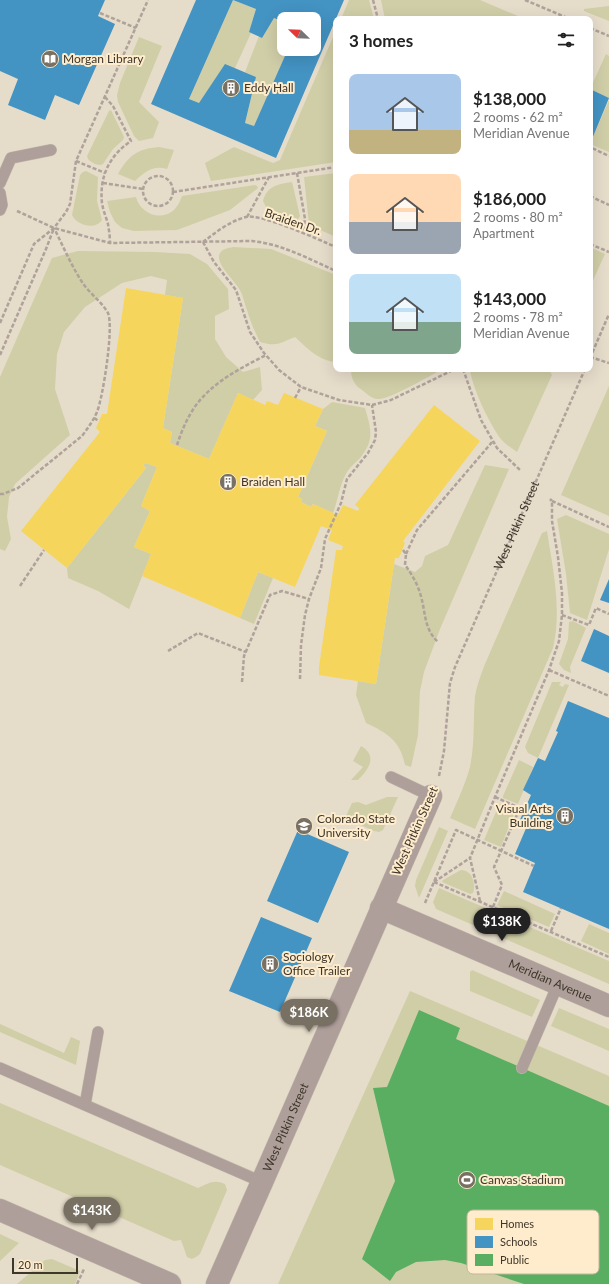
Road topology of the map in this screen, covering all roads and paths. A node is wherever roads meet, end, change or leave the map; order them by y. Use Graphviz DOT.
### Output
graph roads {
  1 [pos="148,0"];
  2 [pos="374,0"];
  3 [pos="525,0"];
  4 [pos="100,14"];
  5 [pos="377,16"];
  6 [pos="563,16"];
  7 [pos="136,28"];
  8 [pos="593,29"];
  9 [pos="609,36"];
  10 [pos="105,97"];
  11 [pos="593,148"];
  12 [pos="51,150"];
  13 [pos="609,156"];
  14 [pos="76,161"];
  15 [pos="333,167"];
  16 [pos="105,173"];
  17 [pos="297,173"];
  18 [pos="269,177"];
  19 [pos="0,183"];
  20 [pos="103,183"];
  21 [pos="143,190"];
  22 [pos="173,192"];
  23 [pos="0,193"];
  24 [pos="593,197"];
  25 [pos="609,205"];
  26 [pos="1,207"];
  27 [pos="247,217"];
  28 [pos="54,228"];
  29 [pos="303,233"];
  30 [pos="203,242"];
  31 [pos="110,243"];
  32 [pos="593,245"];
  33 [pos="333,246"];
  34 [pos="609,252"];
  35 [pos="333,269"];
  36 [pos="609,314"];
  37 [pos="0,323"];
  38 [pos="593,350"];
  39 [pos="0,354"];
  40 [pos="266,354"];
  41 [pos="593,358"];
  42 [pos="609,363"];
  43 [pos="449,372"];
  44 [pos="464,372"];
  45 [pos="584,372"];
  46 [pos="301,387"];
  47 [pos="295,398"];
  48 [pos="372,405"];
  49 [pos="94,418"];
  50 [pos="99,421"];
  51 [pos="493,441"];
  52 [pos="177,445"];
  53 [pos="520,470"];
  54 [pos="0,494"];
  55 [pos="609,527"];
  56 [pos="44,550"];
  57 [pos="403,550"];
  58 [pos="406,554"];
  59 [pos="20,586"];
  60 [pos="309,599"];
  61 [pos="609,614"];
  62 [pos="562,615"];
  63 [pos="438,642"];
  64 [pos="168,651"];
  65 [pos="246,652"];
  66 [pos="549,670"];
  67 [pos="300,679"];
  68 [pos="242,682"];
  69 [pos="609,696"];
  70 [pos="391,777"];
  71 [pos="431,796"];
  72 [pos="494,797"];
  73 [pos="520,808"];
  74 [pos="524,810"];
  75 [pos="477,839"];
  76 [pos="501,851"];
  77 [pos="470,858"];
  78 [pos="534,866"];
  79 [pos="434,882"];
  80 [pos="480,901"];
  81 [pos="424,904"];
  82 [pos="493,907"];
  83 [pos="381,908"];
  84 [pos="561,908"];
  85 [pos="551,931"];
  86 [pos="609,957"];
  87 [pos="558,984"];
  88 [pos="609,1006"];
  89 [pos="98,1032"];
  90 [pos="0,1068"];
  91 [pos="522,1068"];
  92 [pos="85,1105"];
  93 [pos="262,1182"];
  94 [pos="0,1210"];
  95 [pos="85,1267"];
  96 [pos="77,1284"];
  97 [pos="170,1284"];
  98 [pos="217,1284"];
  1 -- 7 [label="path"];
  2 -- 5 [label="path"];
  3 -- 6 [label="path"];
  4 -- 7 [label="path"];
  7 -- 10 [label="path"];
  8 -- 9 [label="path"];
  10 -- 14 [label="path"];
  10 -- 16 [label="path"];
  11 -- 13 [label="path"];
  12 -- 19 [label="lane"];
  14 -- 16 [label="path"];
  14 -- 28 [label="path"];
  15 -- 17 [label="path"];
  16 -- 20 [label="path"];
  17 -- 18 [label="path"];
  17 -- 29 [label="path"];
  18 -- 22 [label="path"];
  18 -- 27 [label="path"];
  20 -- 21 [label="path"];
  20 -- 31 [label="path"];
  21 -- 22 [label="path"];
  21 -- 22 [label="path"];
  23 -- 26 [label="lane"];
  24 -- 25 [label="path"];
  26 -- 28 [label="path"];
  27 -- 29 [label="path, Braiden Dr."];
  27 -- 30 [label="path, Braiden Dr."];
  28 -- 31 [label="path"];
  28 -- 37 [label="path"];
  28 -- 39 [label="path"];
  28 -- 49 [label="path"];
  29 -- 33 [label="path, Braiden Dr."];
  30 -- 31 [label="path"];
  30 -- 35 [label="path"];
  30 -- 40 [label="path"];
  32 -- 34 [label="path"];
  36 -- 38 [label="path"];
  40 -- 46 [label="path"];
  40 -- 52 [label="path"];
  41 -- 42 [label="path"];
  43 -- 48 [label="path"];
  44 -- 51 [label="path"];
  45 -- 71 [label="path, West Pitkin Street"];
  46 -- 47 [label="path"];
  46 -- 48 [label="path"];
  48 -- 60 [label="path"];
  49 -- 50 [label="path"];
  49 -- 54 [label="path"];
  51 -- 53 [label="path"];
  51 -- 58 [label="path"];
  55 -- 62 [label="path"];
  56 -- 59 [label="path"];
  57 -- 58 [label="path"];
  58 -- 63 [label="path"];
  60 -- 65 [label="path"];
  60 -- 67 [label="path"];
  61 -- 62 [label="path"];
  62 -- 66 [label="path"];
  64 -- 65 [label="path"];
  65 -- 68 [label="path"];
  66 -- 69 [label="path"];
  66 -- 72 [label="path"];
  70 -- 71 [label="lane"];
  71 -- 83 [label="street, West Pitkin Street"];
  72 -- 73 [label="path"];
  72 -- 75 [label="path"];
  73 -- 74 [label="path"];
  73 -- 76 [label="path"];
  75 -- 76 [label="path"];
  75 -- 77 [label="path"];
  75 -- 79 [label="path"];
  76 -- 78 [label="path"];
  76 -- 82 [label="path"];
  77 -- 79 [label="path"];
  77 -- 80 [label="path"];
  79 -- 80 [label="path"];
  79 -- 81 [label="path"];
  80 -- 82 [label="path"];
  82 -- 85 [label="path"];
  83 -- 87 [label="street, Meridian Avenue"];
  83 -- 93 [label="street, West Pitkin Street"];
  84 -- 85 [label="path"];
  85 -- 86 [label="path"];
  87 -- 88 [label="street, Meridian Avenue"];
  87 -- 91 [label="lane"];
  89 -- 92 [label="lane"];
  90 -- 92 [label="lane"];
  92 -- 93 [label="lane"];
  93 -- 98 [label="street, West Pitkin Street"];
  94 -- 97 [label="street"];
  95 -- 96 [label="path"];
}
